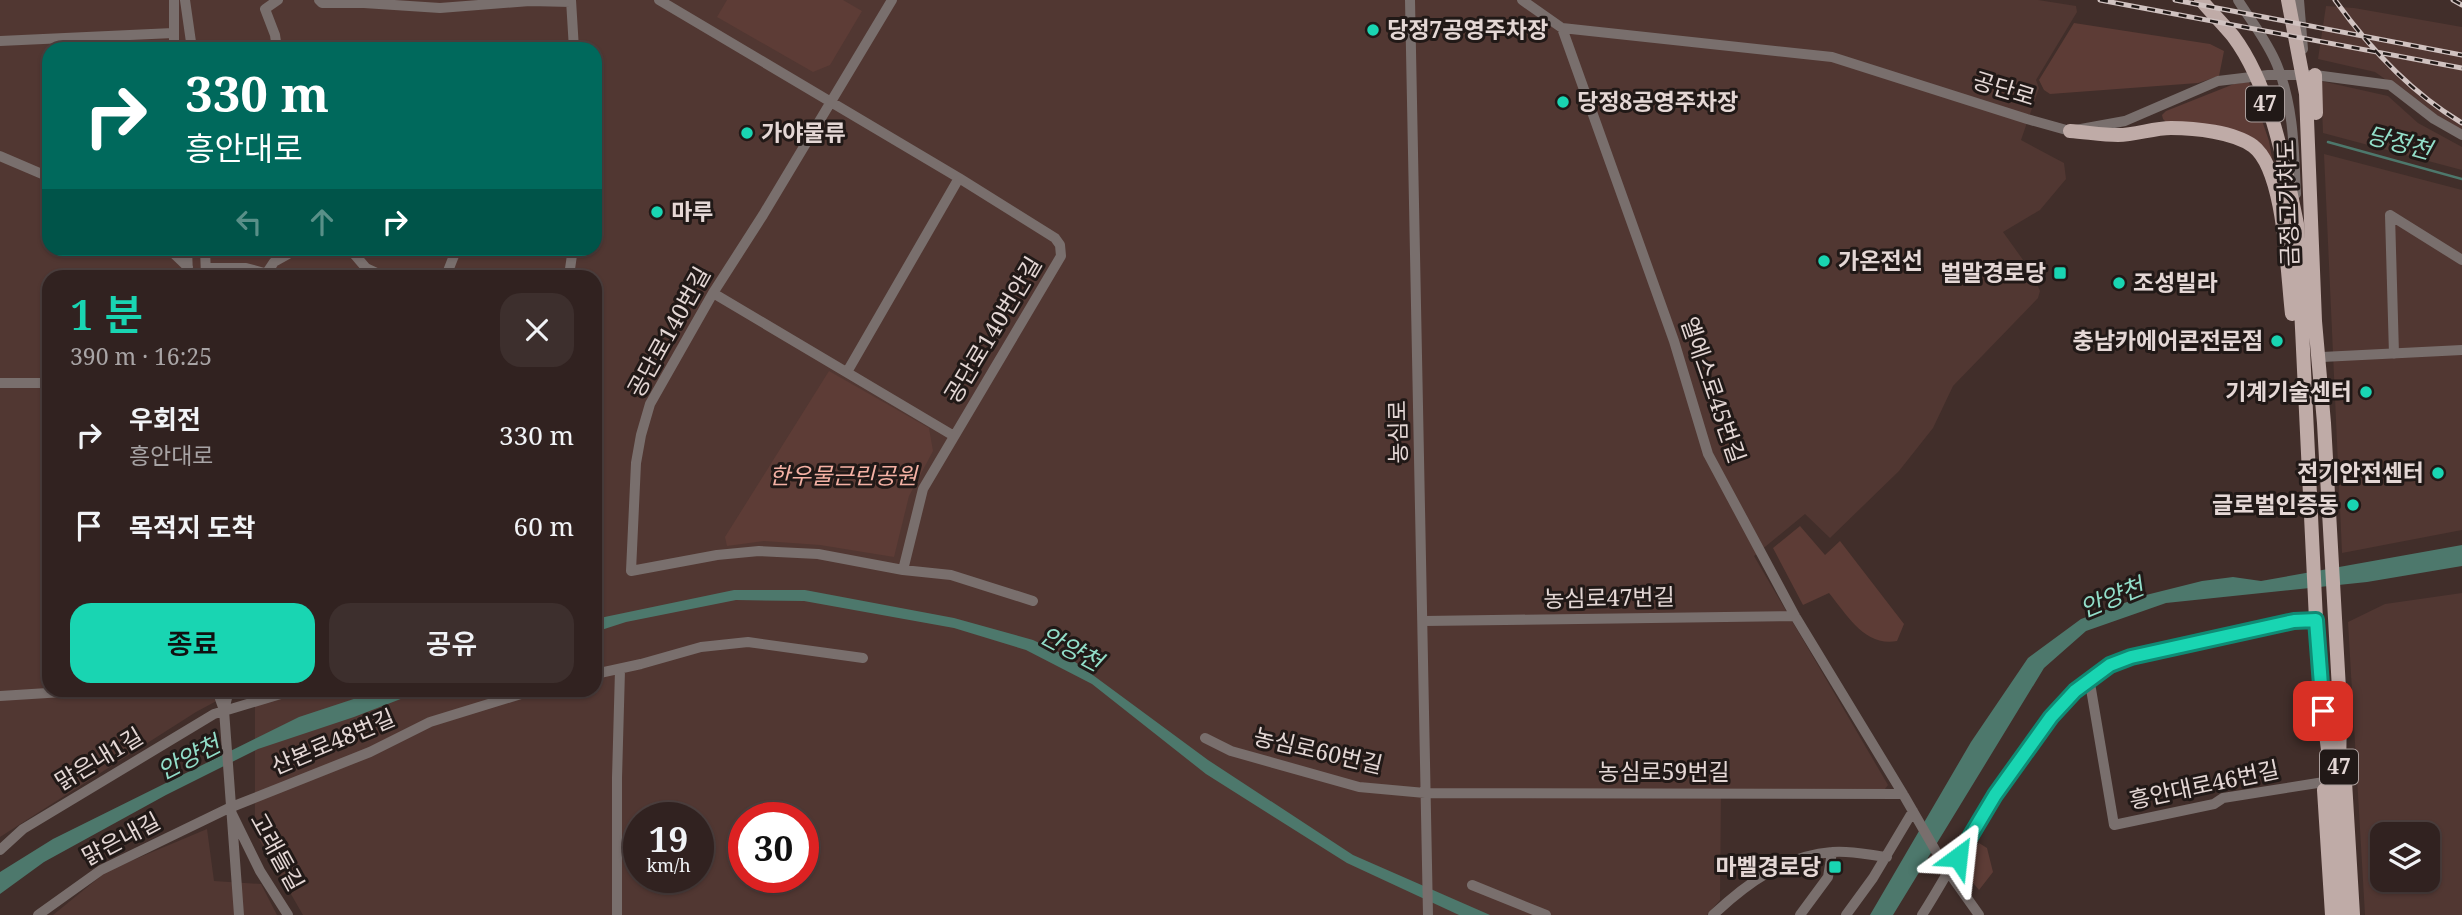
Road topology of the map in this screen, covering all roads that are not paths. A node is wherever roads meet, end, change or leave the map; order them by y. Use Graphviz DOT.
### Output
graph roads {
  1 [pos="173,0"];
  2 [pos="185,0"];
  3 [pos="278,0"];
  4 [pos="319,0"];
  5 [pos="659,0"];
  6 [pos="891,0"];
  7 [pos="1410,0"];
  8 [pos="1522,0"];
  9 [pos="2201,0"];
  10 [pos="2238,0"];
  11 [pos="2288,0"];
  12 [pos="2299,0"];
  13 [pos="363,1"];
  14 [pos="571,1"];
  15 [pos="1562,28"];
  16 [pos="173,33"];
  17 [pos="0,41"];
  18 [pos="42,42"];
  19 [pos="83,42"];
  20 [pos="174,42"];
  21 [pos="191,42"];
  22 [pos="276,42"];
  23 [pos="574,42"];
  24 [pos="2315,75"];
  25 [pos="2306,94"];
  26 [pos="829,102"];
  27 [pos="2070,131"];
  28 [pos="2462,135"];
  29 [pos="0,156"];
  30 [pos="42,174"];
  31 [pos="959,177"];
  32 [pos="2297,224"];
  33 [pos="175,256"];
  34 [pos="285,256"];
  35 [pos="356,256"];
  36 [pos="2462,260"];
  37 [pos="186,270"];
  38 [pos="226,270"];
  39 [pos="253,270"];
  40 [pos="272,270"];
  41 [pos="370,270"];
  42 [pos="713,293"];
  43 [pos="2308,322"];
  44 [pos="2462,350"];
  45 [pos="2394,354"];
  46 [pos="2322,357"];
  47 [pos="848,372"];
  48 [pos="0,383"];
  49 [pos="42,383"];
  50 [pos="2324,423"];
  51 [pos="2305,425"];
  52 [pos="954,436"];
  53 [pos="903,570"];
  54 [pos="1033,601"];
  55 [pos="2316,615"];
  56 [pos="1794,616"];
  57 [pos="1424,621"];
  58 [pos="863,658"];
  59 [pos="620,670"];
  60 [pos="602,673"];
  61 [pos="2087,681"];
  62 [pos="42,693"];
  63 [pos="0,696"];
  64 [pos="219,697"];
  65 [pos="228,697"];
  66 [pos="274,697"];
  67 [pos="511,697"];
  68 [pos="2340,707"];
  69 [pos="2323,711"];
  70 [pos="224,715"];
  71 [pos="1205,738"];
  72 [pos="2324,782"];
  73 [pos="1425,793"];
  74 [pos="1903,794"];
  75 [pos="229,802"];
  76 [pos="1914,813"];
  77 [pos="2338,827"];
  78 [pos="0,850"];
  79 [pos="1832,852"];
  80 [pos="1886,857"];
  81 [pos="1947,870"];
  82 [pos="1472,885"];
  83 [pos="237,913"];
  84 [pos="38,915"];
  85 [pos="288,915"];
  86 [pos="617,915"];
  87 [pos="1428,915"];
  88 [pos="1546,915"];
  89 [pos="1713,915"];
  90 [pos="1800,915"];
  91 [pos="1846,915"];
  92 [pos="1922,915"];
  93 [pos="1979,915"];
  94 [pos="2332,915"];
  95 [pos="2342,915"];
  96 [pos="2353,915"];
  1 -- 16 [label="street"];
  2 -- 21 [label="street"];
  3 -- 22 [label="street"];
  4 -- 13 [label="street"];
  5 -- 26 [label="street, 공단로140번안길"];
  6 -- 26 [label="street, 공단로140번길"];
  7 -- 57 [label="street, 농심로"];
  8 -- 15 [label="street, 공단로"];
  9 -- 32 [label="main road, 47"];
  10 -- 32 [label="street"];
  11 -- 25 [label="main road, 금정고가차도 / 47"];
  12 -- 25 [label="street"];
  13 -- 14 [label="street"];
  14 -- 23 [label="street"];
  15 -- 27 [label="street, 공단로"];
  15 -- 56 [label="street, 엘에스로45번길"];
  16 -- 19 [label="street"];
  16 -- 20 [label="street"];
  17 -- 18 [label="street"];
  24 -- 27 [label="street, 공단로"];
  24 -- 28 [label="street, 공단로"];
  24 -- 46 [label="main road"];
  25 -- 43 [label="main road, 금정고가차도 / 47"];
  26 -- 31 [label="street, 공단로140번안길"];
  26 -- 42 [label="street, 공단로140번길"];
  27 -- 51 [label="main road"];
  29 -- 30 [label="street"];
  31 -- 47 [label="street"];
  31 -- 52 [label="street, 공단로140번안길"];
  32 -- 43 [label="main road, 금정고가차도 / 47"];
  33 -- 37 [label="street"];
  34 -- 40 [label="street"];
  35 -- 41 [label="street"];
  36 -- 45 [label="street"];
  38 -- 39 [label="street"];
  42 -- 47 [label="street"];
  42 -- 53 [label="street, 공단로140번길"];
  43 -- 50 [label="main road, 47"];
  43 -- 51 [label="main road, 47"];
  44 -- 45 [label="street"];
  45 -- 46 [label="street"];
  46 -- 50 [label="main road"];
  47 -- 52 [label="street"];
  48 -- 49 [label="street"];
  50 -- 68 [label="main road, 47"];
  51 -- 55 [label="main road, 47"];
  52 -- 53 [label="street, 공단로140번안길"];
  53 -- 54 [label="street, 공단로140번길"];
  55 -- 61 [label="street"];
  55 -- 69 [label="main road, 47"];
  56 -- 57 [label="street, 농심로47번길"];
  56 -- 74 [label="street, 엘에스로45번길"];
  57 -- 73 [label="street, 농심로"];
  58 -- 59 [label="street"];
  59 -- 60 [label="street"];
  59 -- 86 [label="street"];
  61 -- 72 [label="street, 흥안대로46번길"];
  61 -- 81 [label="street"];
  62 -- 63 [label="street"];
  64 -- 70 [label="street"];
  65 -- 70 [label="street"];
  66 -- 70 [label="street, 맑은내1길"];
  67 -- 75 [label="street, 산본로48번길"];
  68 -- 77 [label="main road, 47"];
  68 -- 96 [label="main road"];
  69 -- 72 [label="main road"];
  69 -- 77 [label="main road, 47"];
  70 -- 75 [label="street"];
  70 -- 78 [label="street, 맑은내1길"];
  71 -- 73 [label="street, 농심로60번길"];
  72 -- 94 [label="main road"];
  73 -- 74 [label="street, 농심로59번길"];
  73 -- 87 [label="street, 농심로"];
  74 -- 76 [label="street, 엘에스로45번길"];
  75 -- 83 [label="street"];
  75 -- 84 [label="street, 맑은내길"];
  75 -- 85 [label="street, 고래들길"];
  76 -- 80 [label="street"];
  76 -- 81 [label="street, 엘에스로45번길"];
  77 -- 95 [label="main road, 47"];
  79 -- 80 [label="street"];
  79 -- 89 [label="street"];
  79 -- 90 [label="street"];
  80 -- 91 [label="street"];
  81 -- 92 [label="street"];
  81 -- 93 [label="street"];
  82 -- 88 [label="street"];
}
